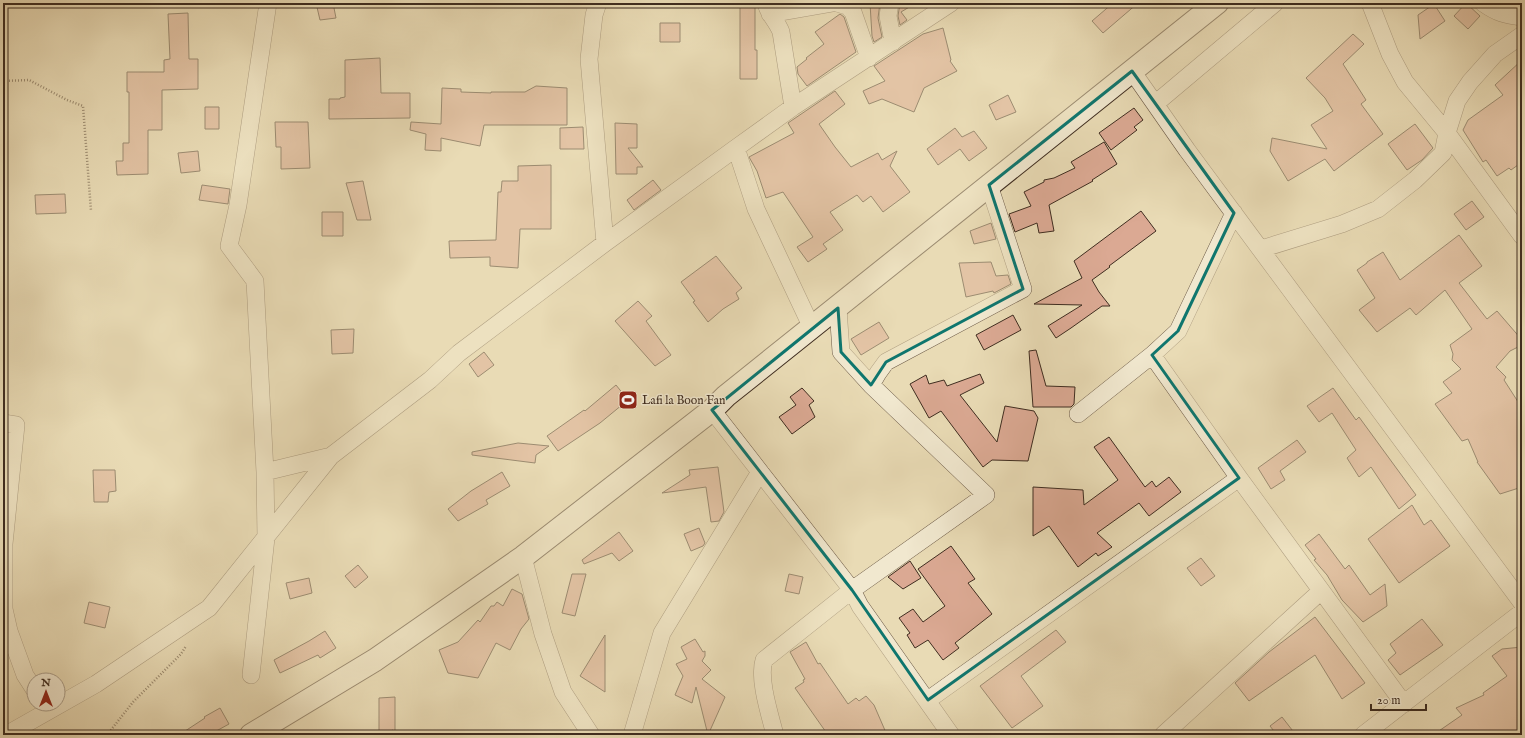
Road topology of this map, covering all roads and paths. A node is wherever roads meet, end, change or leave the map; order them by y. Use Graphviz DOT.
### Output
graph roads {
  1 [pos="268,3"];
  2 [pos="598,3"];
  3 [pos="834,3"];
  4 [pos="837,3"];
  5 [pos="890,3"];
  6 [pos="951,3"];
  7 [pos="1217,3"];
  8 [pos="1275,3"];
  9 [pos="1370,3"];
  10 [pos="1483,3"];
  11 [pos="768,8"];
  12 [pos="1522,17"];
  13 [pos="1522,35"];
  14 [pos="893,42"];
  15 [pos="868,58"];
  16 [pos="1132,71"];
  17 [pos="3,80"];
  18 [pos="1155,104"];
  19 [pos="793,107"];
  20 [pos="1447,133"];
  21 [pos="736,148"];
  22 [pos="989,185"];
  23 [pos="91,211"];
  24 [pos="1234,213"];
  25 [pos="1522,236"];
  26 [pos="605,243"];
  27 [pos="1261,249"];
  28 [pos="838,308"];
  29 [pos="812,328"];
  30 [pos="1152,354"];
  31 [pos="871,385"];
  32 [pos="712,410"];
  33 [pos="1078,414"];
  34 [pos="3,422"];
  35 [pos="331,456"];
  36 [pos="266,472"];
  37 [pos="760,472"];
  38 [pos="1238,478"];
  39 [pos="266,538"];
  40 [pos="523,557"];
  41 [pos="852,590"];
  42 [pos="1321,591"];
  43 [pos="1522,604"];
  44 [pos="1522,612"];
  45 [pos="189,641"];
  46 [pos="251,675"];
  47 [pos="26,677"];
  48 [pos="66,698"];
  49 [pos="928,700"];
  50 [pos="1404,704"];
  51 [pos="40,712"];
  52 [pos="6,735"];
  53 [pos="107,735"];
  54 [pos="251,735"];
  55 [pos="592,735"];
  56 [pos="632,735"];
  57 [pos="775,735"];
  58 [pos="951,735"];
  59 [pos="1163,735"];
  60 [pos="1363,735"];
  1 -- 36 [label="street"];
  2 -- 26 [label="street"];
  3 -- 11 [label="street"];
  4 -- 15 [label="street"];
  5 -- 14 [label="street"];
  6 -- 14 [label="street"];
  7 -- 16 [label="street"];
  8 -- 18 [label="street"];
  9 -- 20 [label="street"];
  10 -- 12 [label="street"];
  11 -- 19 [label="street"];
  13 -- 20 [label="street"];
  14 -- 15 [label="street"];
  15 -- 19 [label="street"];
  16 -- 18 [label="street"];
  16 -- 22 [label="street"];
  17 -- 23 [label="path"];
  18 -- 24 [label="street"];
  19 -- 21 [label="street"];
  20 -- 25 [label="street"];
  20 -- 27 [label="street"];
  21 -- 26 [label="street"];
  21 -- 29 [label="street"];
  22 -- 28 [label="street"];
  22 -- 31 [label="street"];
  24 -- 27 [label="street"];
  24 -- 30 [label="street"];
  26 -- 35 [label="street"];
  27 -- 43 [label="street"];
  28 -- 29 [label="street"];
  28 -- 31 [label="street"];
  29 -- 32 [label="street"];
  30 -- 33 [label="street"];
  30 -- 38 [label="street"];
  31 -- 41 [label="street"];
  32 -- 37 [label="street"];
  32 -- 40 [label="street"];
  34 -- 47 [label="street"];
  35 -- 36 [label="street"];
  35 -- 39 [label="street"];
  36 -- 39 [label="street"];
  37 -- 41 [label="street"];
  37 -- 56 [label="street"];
  38 -- 42 [label="street"];
  38 -- 49 [label="street"];
  39 -- 46 [label="street"];
  39 -- 48 [label="street"];
  40 -- 54 [label="street"];
  40 -- 55 [label="street"];
  41 -- 49 [label="street"];
  41 -- 57 [label="street"];
  42 -- 50 [label="street"];
  42 -- 59 [label="street"];
  44 -- 50 [label="street"];
  45 -- 53 [label="path"];
  49 -- 58 [label="street"];
  50 -- 60 [label="street"];
  51 -- 52 [label="street"];
}
